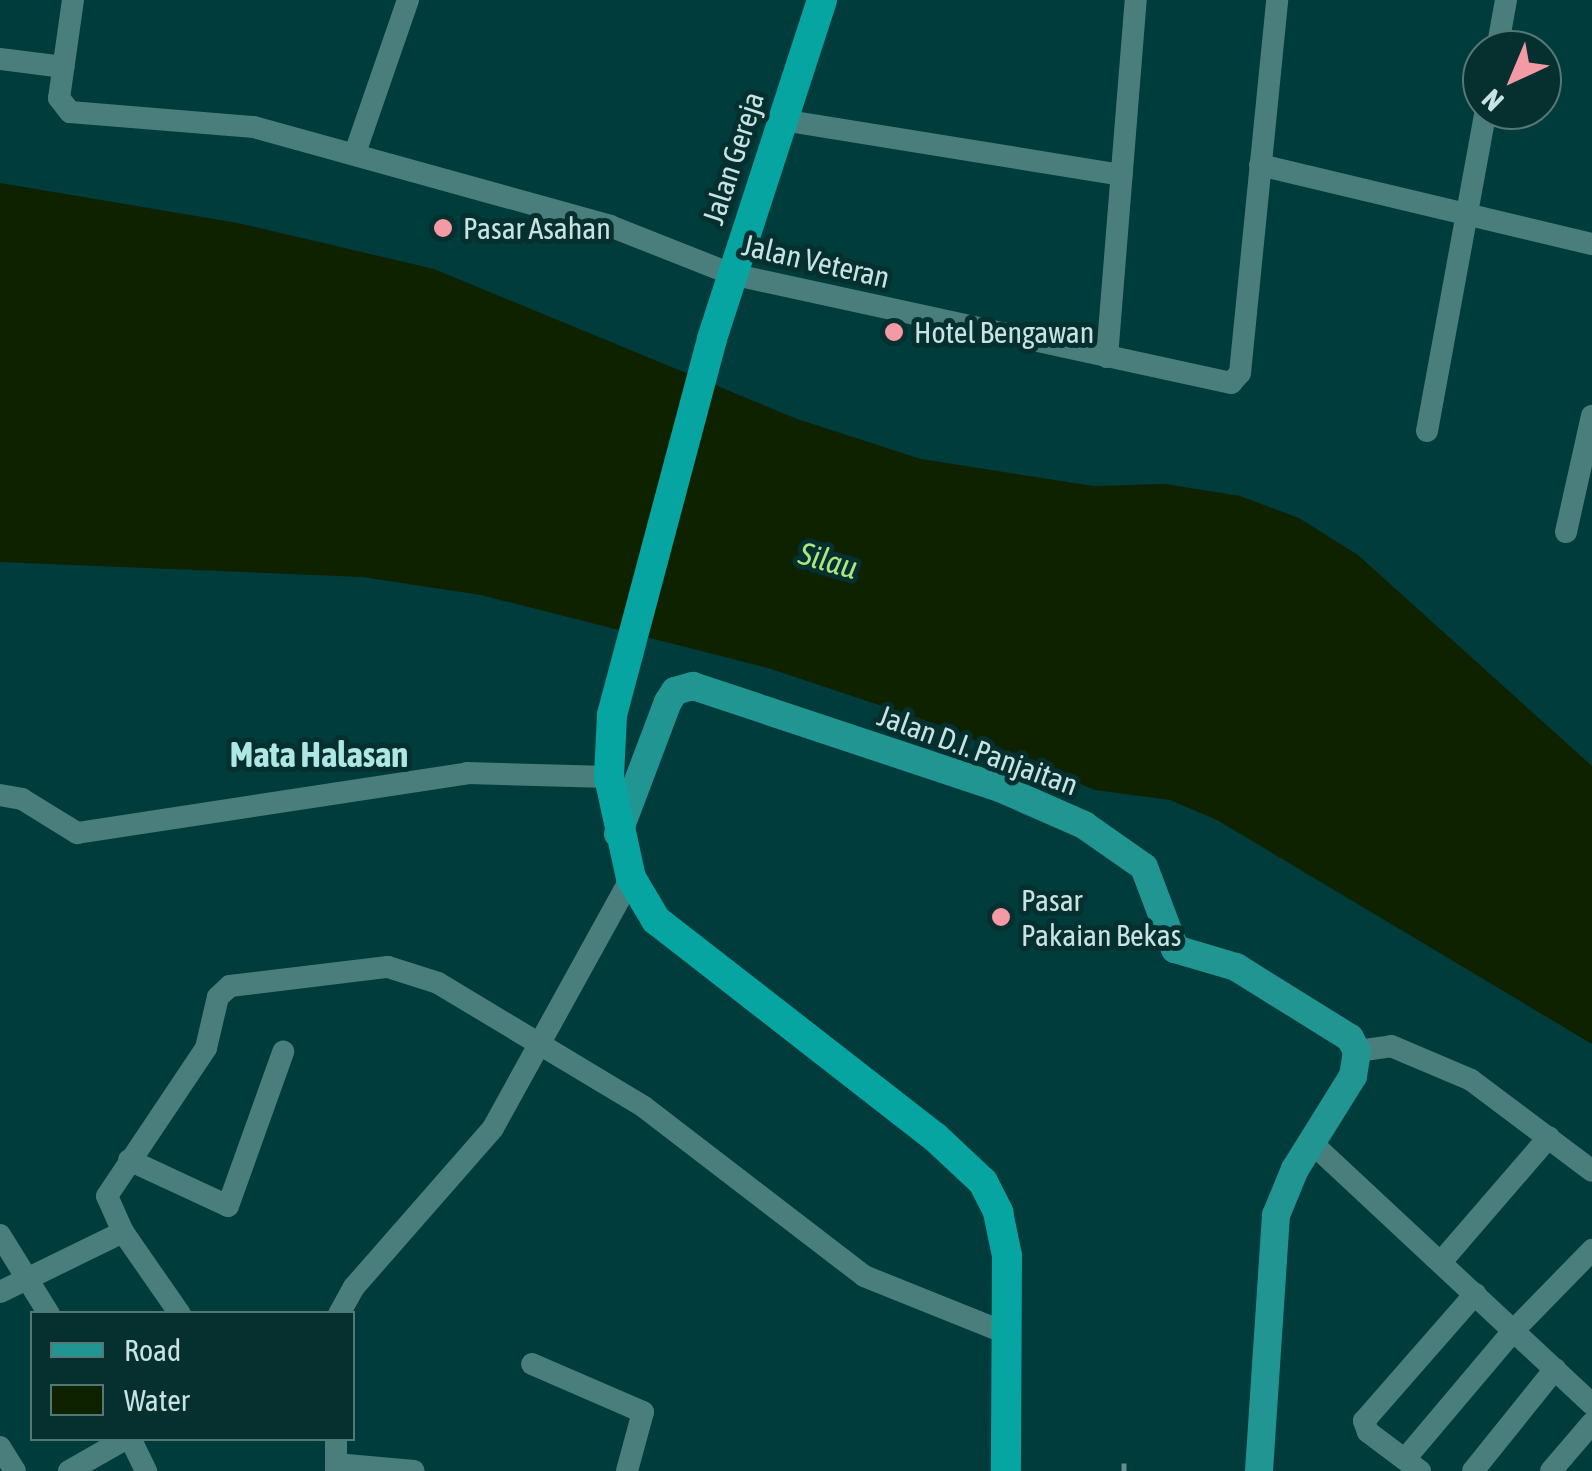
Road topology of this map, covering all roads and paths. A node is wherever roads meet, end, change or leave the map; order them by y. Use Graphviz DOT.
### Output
graph roads {
  1 [pos="73,0"];
  2 [pos="408,0"];
  3 [pos="822,0"];
  4 [pos="1136,0"];
  5 [pos="1277,0"];
  6 [pos="1506,0"];
  7 [pos="1501,30"];
  8 [pos="0,58"];
  9 [pos="63,67"];
  10 [pos="782,120"];
  11 [pos="1482,130"];
  12 [pos="355,152"];
  13 [pos="1260,165"];
  14 [pos="1122,175"];
  15 [pos="1467,214"];
  16 [pos="1592,244"];
  17 [pos="731,274"];
  18 [pos="1108,357"];
  19 [pos="1592,416"];
  20 [pos="1427,431"];
  21 [pos="1566,532"];
  22 [pos="609,777"];
  23 [pos="0,796"];
  24 [pos="618,835"];
  25 [pos="631,878"];
  26 [pos="540,1043"];
  27 [pos="1357,1051"];
  28 [pos="283,1052"];
  29 [pos="1549,1137"];
  30 [pos="1313,1144"];
  31 [pos="129,1160"];
  32 [pos="1592,1171"];
  33 [pos="123,1232"];
  34 [pos="0,1235"];
  35 [pos="1592,1250"];
  36 [pos="1441,1262"];
  37 [pos="28,1280"];
  38 [pos="0,1292"];
  39 [pos="1475,1294"];
  40 [pos="47,1311"];
  41 [pos="178,1311"];
  42 [pos="342,1311"];
  43 [pos="1514,1330"];
  44 [pos="1006,1332"];
  45 [pos="532,1364"];
  46 [pos="1555,1369"];
  47 [pos="1592,1404"];
  48 [pos="1592,1422"];
  49 [pos="124,1441"];
  50 [pos="131,1441"];
  51 [pos="336,1441"];
  52 [pos="0,1446"];
  53 [pos="1413,1465"];
  54 [pos="336,1468"];
  55 [pos="15,1471"];
  56 [pos="69,1471"];
  57 [pos="146,1471"];
  58 [pos="414,1471"];
  59 [pos="627,1471"];
  60 [pos="1006,1471"];
  61 [pos="1259,1471"];
  62 [pos="1473,1471"];
  63 [pos="1551,1471"];
  1 -- 9 [label="street, Jalan Veteran"];
  2 -- 12 [label="street"];
  3 -- 10 [label="highway, Jalan Gereja"];
  4 -- 14 [label="street"];
  5 -- 13 [label="street, Jalan Veteran"];
  6 -- 7 [label="street"];
  8 -- 9 [label="street"];
  9 -- 12 [label="street, Jalan Veteran"];
  10 -- 14 [label="street"];
  10 -- 17 [label="highway, Jalan Gereja"];
  11 -- 15 [label="street"];
  12 -- 17 [label="street, Jalan Veteran"];
  13 -- 15 [label="street"];
  13 -- 18 [label="street, Jalan Veteran"];
  14 -- 18 [label="street"];
  15 -- 16 [label="street"];
  15 -- 20 [label="street"];
  17 -- 18 [label="street, Jalan Veteran"];
  17 -- 22 [label="highway, Jalan Gereja"];
  19 -- 21 [label="street"];
  22 -- 23 [label="street"];
  22 -- 24 [label="highway, Jalan Gereja"];
  24 -- 25 [label="highway, Jalan Gereja"];
  24 -- 27 [label="main road, Jalan D.I. Panjaitan"];
  25 -- 26 [label="street"];
  25 -- 44 [label="highway, Jalan Gereja"];
  26 -- 31 [label="street"];
  26 -- 42 [label="street"];
  26 -- 44 [label="street"];
  27 -- 29 [label="street"];
  27 -- 30 [label="main road"];
  28 -- 31 [label="street"];
  29 -- 32 [label="street"];
  29 -- 36 [label="street"];
  30 -- 36 [label="street"];
  30 -- 61 [label="main road"];
  31 -- 33 [label="street"];
  33 -- 37 [label="street"];
  33 -- 41 [label="street"];
  34 -- 37 [label="street"];
  35 -- 43 [label="street"];
  36 -- 39 [label="street"];
  37 -- 38 [label="street"];
  37 -- 40 [label="street"];
  39 -- 43 [label="street"];
  39 -- 53 [label="street"];
  43 -- 46 [label="street"];
  43 -- 53 [label="street"];
  44 -- 60 [label="highway, Jalan Gereja"];
  45 -- 59 [label="street"];
  46 -- 47 [label="street"];
  46 -- 62 [label="street"];
  48 -- 63 [label="street"];
  49 -- 56 [label="street"];
  50 -- 57 [label="street"];
  51 -- 54 [label="street"];
  52 -- 55 [label="street"];
  54 -- 58 [label="street"];
}
